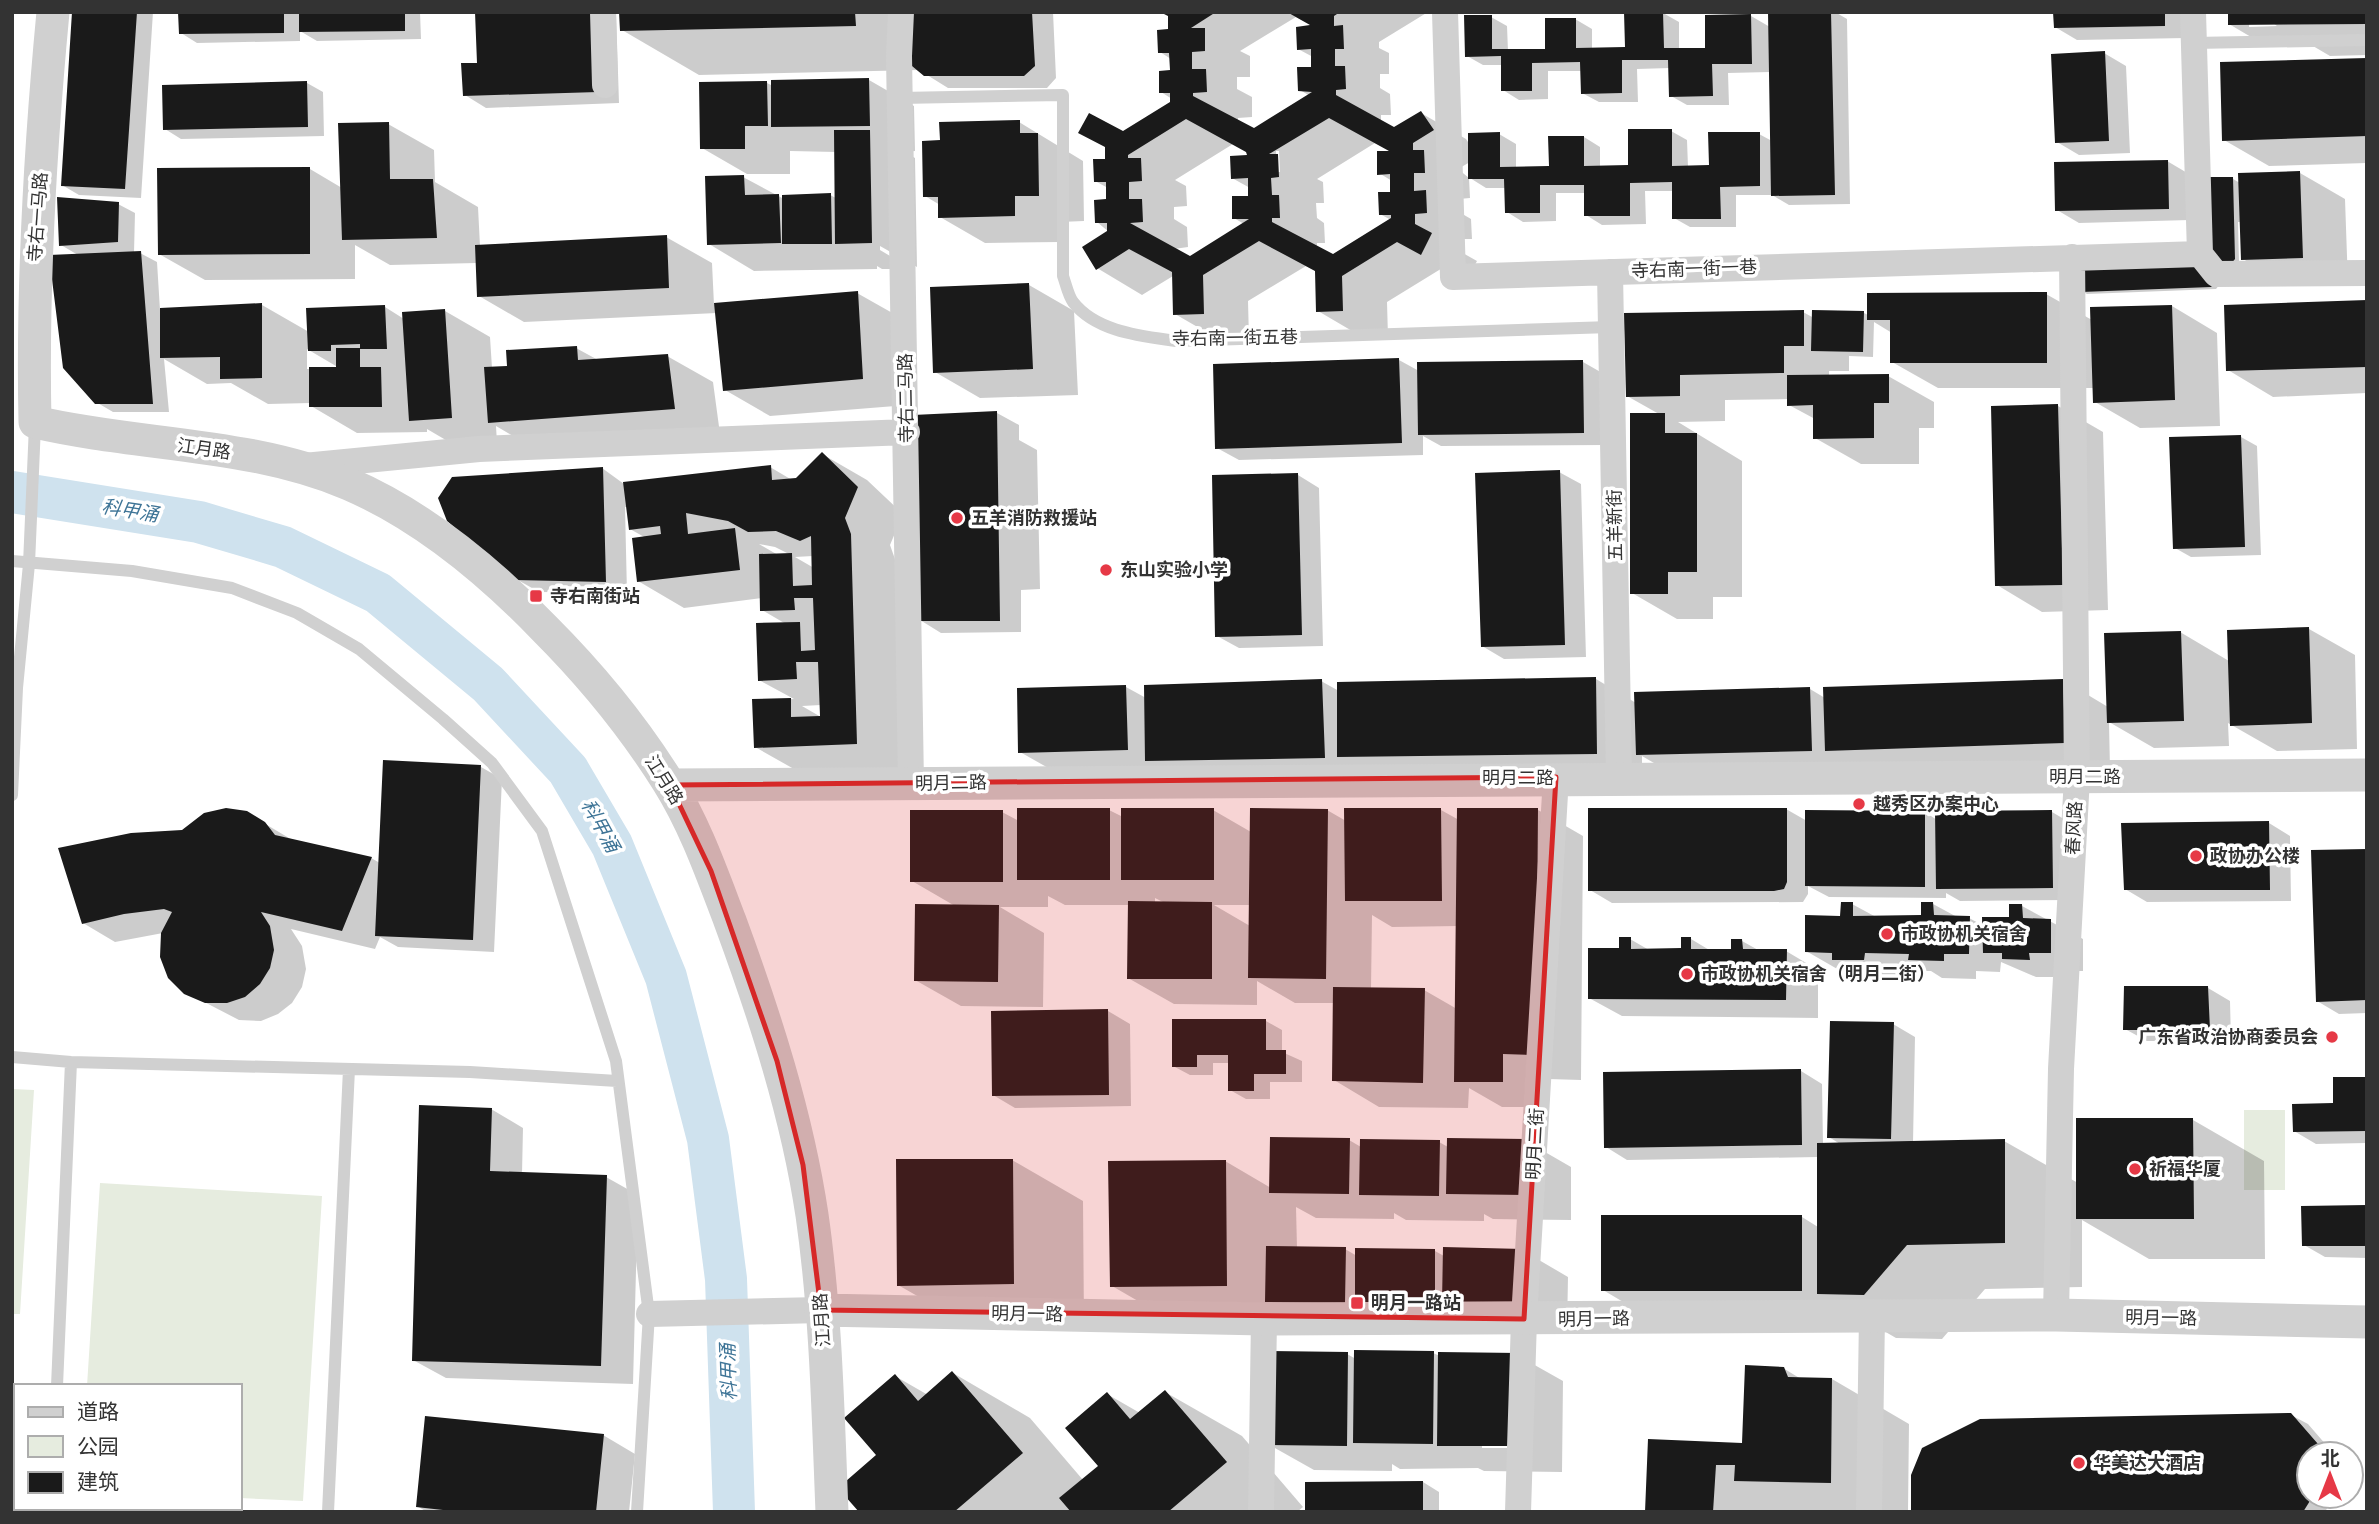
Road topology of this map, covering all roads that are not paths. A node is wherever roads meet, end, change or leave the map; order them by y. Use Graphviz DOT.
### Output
graph roads {
  1 [pos="53,12"];
  2 [pos="603,12"];
  3 [pos="901,12"];
  4 [pos="1445,12"];
  5 [pos="2193,12"];
  6 [pos="2367,40"];
  7 [pos="2193,43"];
  8 [pos="605,85"];
  9 [pos="900,98"];
  10 [pos="2200,254"];
  11 [pos="2072,257"];
  12 [pos="1610,272"];
  13 [pos="2367,273"];
  14 [pos="1611,327"];
  15 [pos="34,431"];
  16 [pos="907,432"];
  17 [pos="299,467"];
  18 [pos="12,561"];
  19 [pos="29,564"];
  20 [pos="25,607"];
  21 [pos="12,628"];
  22 [pos="2367,775"];
  23 [pos="1556,777"];
  24 [pos="2077,777"];
  25 [pos="1619,778"];
  26 [pos="911,784"];
  27 [pos="670,785"];
  28 [pos="12,795"];
  29 [pos="12,1058"];
  30 [pos="71,1062"];
  31 [pos="349,1069"];
  32 [pos="617,1081"];
  33 [pos="821,1310"];
  34 [pos="649,1314"];
  35 [pos="2056,1315"];
  36 [pos="1872,1316"];
  37 [pos="1264,1319"];
  38 [pos="1524,1320"];
  39 [pos="2367,1322"];
  40 [pos="57,1384"];
  41 [pos="328,1512"];
  42 [pos="637,1512"];
  43 [pos="832,1512"];
  44 [pos="1261,1512"];
  45 [pos="1518,1512"];
  46 [pos="1869,1512"];
  1 -- 15 [label="street, 寺右一马路"];
  2 -- 8 [label="street"];
  3 -- 9 [label="street, 寺右二马路"];
  4 -- 12 [label="street, 寺右南一街一巷"];
  5 -- 7 [label="street"];
  6 -- 7 [label="lane"];
  7 -- 10 [label="street"];
  9 -- 14 [label="lane, 寺右南一街五巷"];
  9 -- 16 [label="street, 寺右二马路"];
  10 -- 11 [label="street, 寺右南一街一巷"];
  10 -- 13 [label="street"];
  11 -- 12 [label="street, 寺右南一街一巷"];
  11 -- 24 [label="street, 春风路"];
  12 -- 14 [label="street, 五羊新街"];
  14 -- 25 [label="street, 五羊新街"];
  15 -- 17 [label="street, 江月路"];
  15 -- 19 [label="lane"];
  16 -- 17 [label="street"];
  16 -- 26 [label="street, 寺右二马路"];
  17 -- 27 [label="street, 江月路"];
  18 -- 19 [label="lane"];
  19 -- 20 [label="lane"];
  19 -- 32 [label="lane"];
  20 -- 21 [label="lane"];
  20 -- 28 [label="lane"];
  22 -- 24 [label="street, 明月二路"];
  23 -- 25 [label="street, 明月二路"];
  23 -- 26 [label="street, 明月二路"];
  23 -- 38 [label="street, 明月二街"];
  24 -- 25 [label="street, 明月二路"];
  24 -- 35 [label="street, 春风路"];
  26 -- 27 [label="street, 明月二路"];
  27 -- 33 [label="street, 江月路"];
  29 -- 30 [label="lane"];
  30 -- 31 [label="lane"];
  30 -- 40 [label="lane"];
  31 -- 32 [label="lane"];
  31 -- 41 [label="lane"];
  32 -- 34 [label="lane"];
  33 -- 34 [label="street"];
  33 -- 37 [label="street, 明月一路"];
  33 -- 43 [label="street, 江月路"];
  34 -- 42 [label="lane"];
  35 -- 36 [label="street, 明月一路"];
  35 -- 39 [label="street, 明月一路"];
  36 -- 38 [label="street, 明月一路"];
  36 -- 46 [label="street"];
  37 -- 38 [label="street, 明月一路"];
  37 -- 44 [label="street"];
  38 -- 45 [label="street, 明月二街"];
}
